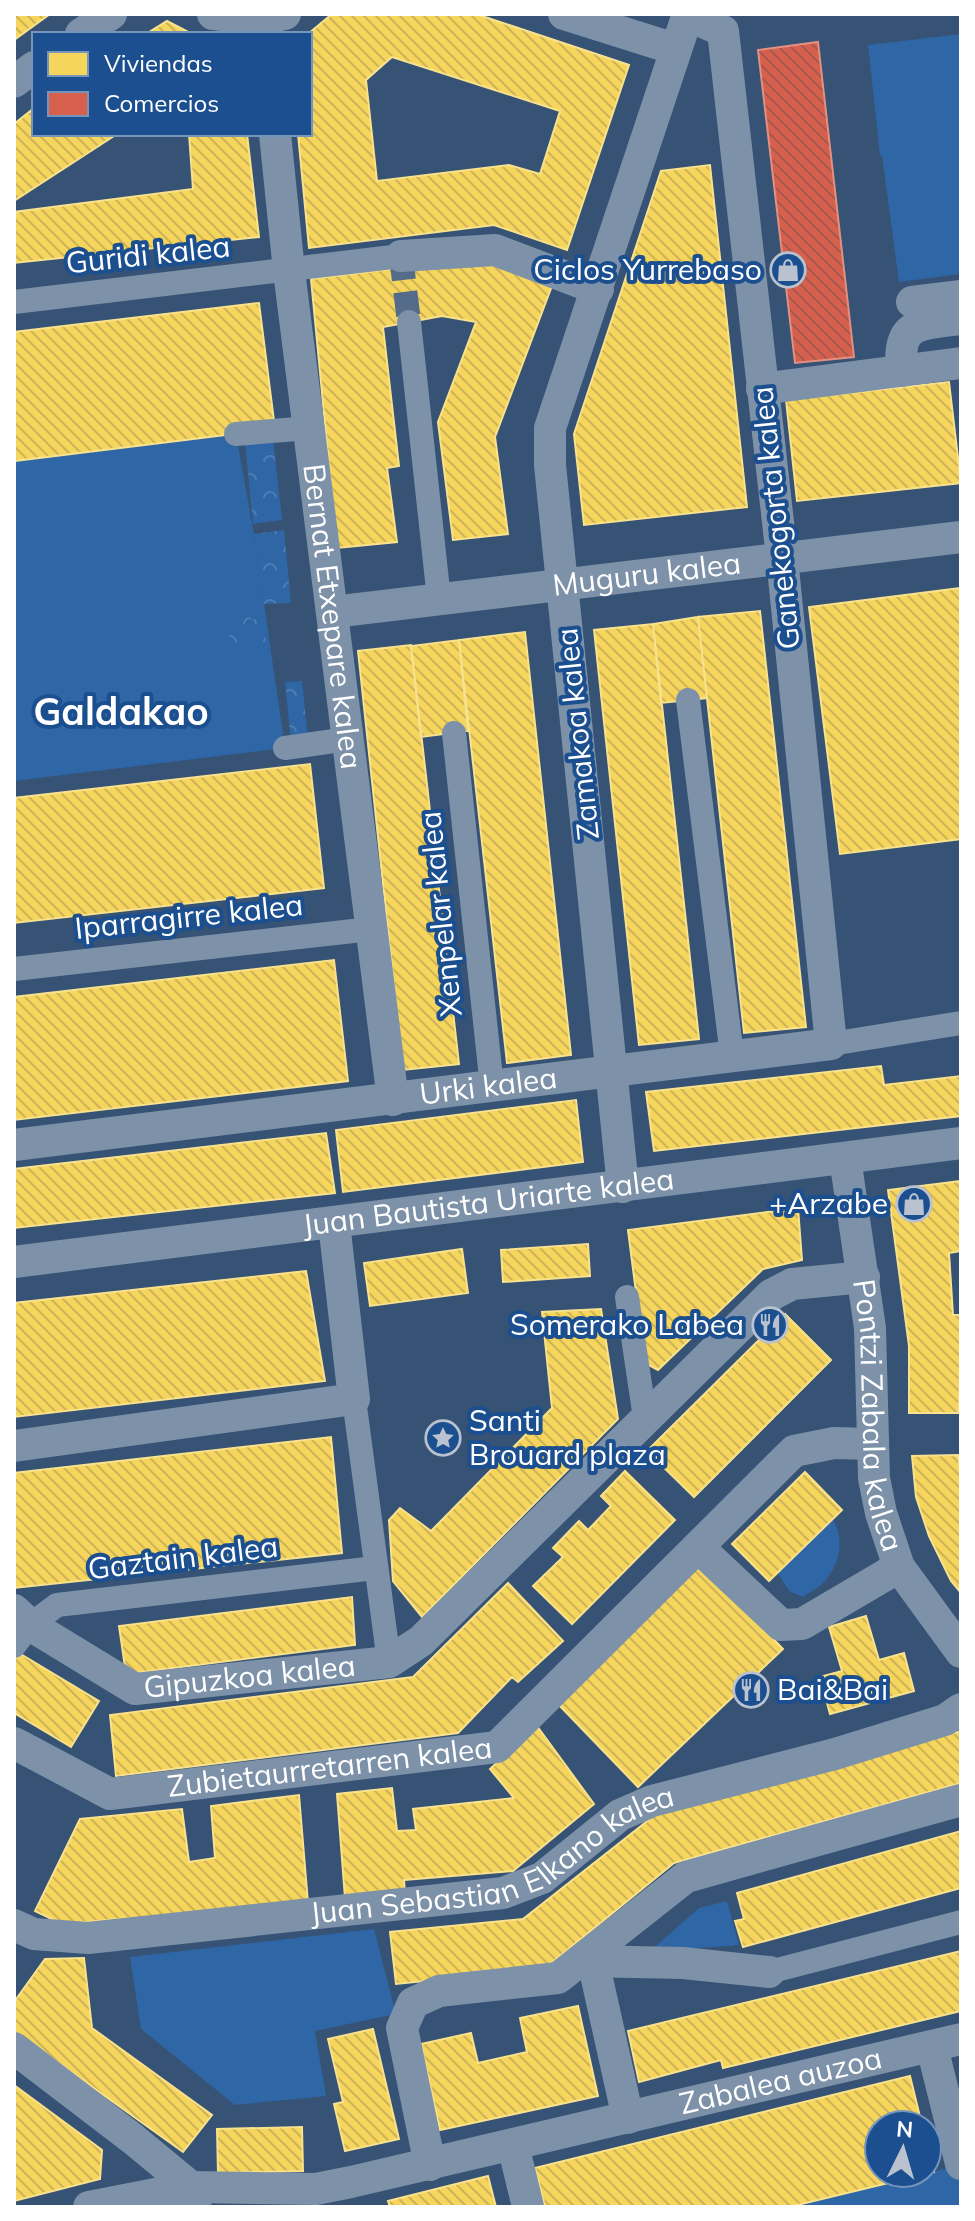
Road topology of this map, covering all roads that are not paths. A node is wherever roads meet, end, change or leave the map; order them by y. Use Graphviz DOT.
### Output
graph roads {
  1 [pos="111,14"];
  2 [pos="213,14"];
  3 [pos="564,14"];
  4 [pos="688,15"];
  5 [pos="271,22"];
  6 [pos="84,32"];
  7 [pos="675,49"];
  8 [pos="32,68"];
  9 [pos="14,82"];
  10 [pos="275,136"];
  11 [pos="401,256"];
  12 [pos="289,271"];
  13 [pos="598,289"];
  14 [pos="961,296"];
  15 [pos="14,302"];
  16 [pos="912,302"];
  17 [pos="961,319"];
  18 [pos="409,322"];
  19 [pos="961,363"];
  20 [pos="902,371"];
  21 [pos="762,389"];
  22 [pos="309,428"];
  23 [pos="236,434"];
  24 [pos="961,537"];
  25 [pos="782,558"];
  26 [pos="563,584"];
  27 [pos="439,599"];
  28 [pos="333,612"];
  29 [pos="688,700"];
  30 [pos="454,733"];
  31 [pos="348,739"];
  32 [pos="285,748"];
  33 [pos="371,929"];
  34 [pos="14,969"];
  35 [pos="961,1023"];
  36 [pos="831,1044"];
  37 [pos="732,1056"];
  38 [pos="613,1072"];
  39 [pos="492,1087"];
  40 [pos="393,1100"];
  41 [pos="961,1143"];
  42 [pos="14,1145"];
  43 [pos="845,1158"];
  44 [pos="623,1187"];
  45 [pos="334,1223"];
  46 [pos="14,1262"];
  47 [pos="864,1277"];
  48 [pos="627,1297"];
  49 [pos="354,1399"];
  50 [pos="645,1418"];
  51 [pos="873,1444"];
  52 [pos="14,1446"];
  53 [pos="698,1547"];
  54 [pos="899,1567"];
  55 [pos="375,1568"];
  56 [pos="19,1627"];
  57 [pos="961,1652"];
  58 [pos="389,1662"];
  59 [pos="961,1709"];
  60 [pos="14,1743"];
  61 [pos="961,1800"];
  62 [pos="961,1922"];
  63 [pos="14,1925"];
  64 [pos="588,1961"];
  65 [pos="769,1972"];
  66 [pos="947,2043"];
  67 [pos="14,2048"];
  68 [pos="628,2118"];
  69 [pos="513,2145"];
  70 [pos="961,2164"];
  71 [pos="430,2165"];
  72 [pos="349,2195"];
  73 [pos="197,2197"];
  74 [pos="89,2207"];
  75 [pos="528,2207"];
  1 -- 6 [label="street"];
  2 -- 5 [label="street"];
  3 -- 7 [label="street"];
  4 -- 7 [label="street, Zamakoa kalea"];
  4 -- 21 [label="street, Ganekogorta kalea"];
  7 -- 13 [label="street, Zamakoa kalea"];
  8 -- 9 [label="street"];
  10 -- 12 [label="street, Bernat Etxepare kalea"];
  11 -- 12 [label="street, Guridi kalea"];
  11 -- 13 [label="street"];
  12 -- 15 [label="street, Guridi kalea"];
  12 -- 22 [label="street, Bernat Etxepare kalea"];
  13 -- 26 [label="street, Zamakoa kalea"];
  14 -- 16 [label="street"];
  17 -- 20 [label="street"];
  18 -- 27 [label="street"];
  19 -- 20 [label="street"];
  20 -- 21 [label="street"];
  21 -- 25 [label="street, Ganekogorta kalea"];
  22 -- 23 [label="street"];
  22 -- 28 [label="street, Bernat Etxepare kalea"];
  24 -- 25 [label="street, Muguru kalea"];
  25 -- 26 [label="street, Muguru kalea"];
  25 -- 36 [label="street, Ganekogorta kalea"];
  26 -- 27 [label="street, Muguru kalea"];
  26 -- 38 [label="street, Zamakoa kalea"];
  27 -- 28 [label="street, Muguru kalea"];
  28 -- 31 [label="street, Bernat Etxepare kalea"];
  29 -- 37 [label="street"];
  30 -- 39 [label="street, Xenpelar kalea"];
  31 -- 32 [label="street"];
  31 -- 33 [label="street, Bernat Etxepare kalea"];
  33 -- 34 [label="street, Iparragirre kalea"];
  33 -- 40 [label="street, Bernat Etxepare kalea"];
  35 -- 36 [label="street, Urki kalea"];
  36 -- 37 [label="street, Urki kalea"];
  37 -- 38 [label="street, Urki kalea"];
  38 -- 39 [label="street, Urki kalea"];
  38 -- 44 [label="street, Zamakoa kalea"];
  39 -- 40 [label="street, Urki kalea"];
  40 -- 42 [label="street, Urki kalea"];
  41 -- 43 [label="street, Juan Bautista Uriarte kalea"];
  43 -- 44 [label="street, Juan Bautista Uriarte kalea"];
  43 -- 47 [label="street, Pontzi Zabala kalea"];
  44 -- 45 [label="street, Juan Bautista Uriarte kalea"];
  45 -- 46 [label="street, Juan Bautista Uriarte kalea"];
  45 -- 49 [label="street"];
  47 -- 50 [label="street, Gipuzkoa kalea"];
  47 -- 51 [label="street, Pontzi Zabala kalea"];
  48 -- 50 [label="street"];
  49 -- 52 [label="street"];
  49 -- 55 [label="street"];
  50 -- 58 [label="street, Gipuzkoa kalea"];
  51 -- 53 [label="street, Zubietaurretarren kalea"];
  51 -- 54 [label="street, Pontzi Zabala kalea"];
  53 -- 54 [label="street"];
  53 -- 60 [label="street, Zubietaurretarren kalea"];
  54 -- 57 [label="street, Pontzi Zabala kalea"];
  55 -- 56 [label="street, Gaztain kalea"];
  55 -- 58 [label="street, Gipuzkoa kalea"];
  56 -- 58 [label="street, Gipuzkoa kalea"];
  59 -- 63 [label="street, Juan Sebastian Elkano kalea"];
  61 -- 64 [label="street"];
  62 -- 65 [label="street"];
  64 -- 65 [label="street"];
  64 -- 68 [label="street"];
  64 -- 71 [label="street"];
  66 -- 68 [label="street, Zabalea auzoa"];
  66 -- 70 [label="street, Zabalea auzoa"];
  67 -- 73 [label="street"];
  68 -- 69 [label="street, Zabalea auzoa"];
  69 -- 71 [label="street, Zabalea auzoa"];
  69 -- 75 [label="street"];
  71 -- 72 [label="street, Zabalea auzoa"];
  72 -- 73 [label="street, Zabalea auzoa"];
  73 -- 74 [label="street, Zabalea auzoa"];
}
